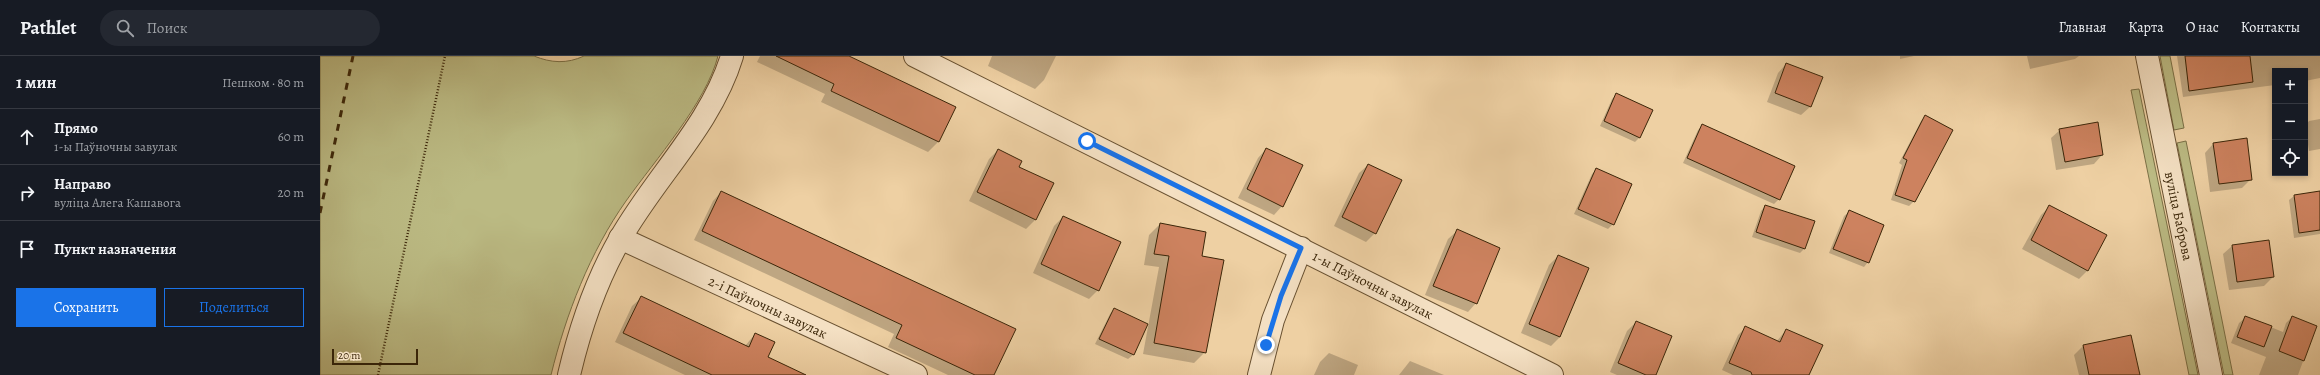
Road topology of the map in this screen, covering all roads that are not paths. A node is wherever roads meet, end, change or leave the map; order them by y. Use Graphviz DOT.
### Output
graph roads {
  1 [pos="732,56"];
  2 [pos="915,56"];
  3 [pos="2147,56"];
  4 [pos="620,238"];
  5 [pos="1301,248"];
  6 [pos="569,375"];
  7 [pos="916,375"];
  8 [pos="1259,375"];
  9 [pos="1552,375"];
  10 [pos="2211,375"];
  1 -- 4 [label="street"];
  2 -- 5 [label="street, 1-ы Паўночны завулак"];
  3 -- 10 [label="street, вуліца Баброва"];
  4 -- 6 [label="street"];
  4 -- 7 [label="street, 2-і Паўночны завулак"];
  5 -- 8 [label="street"];
  5 -- 9 [label="street, 1-ы Паўночны завулак"];
}
